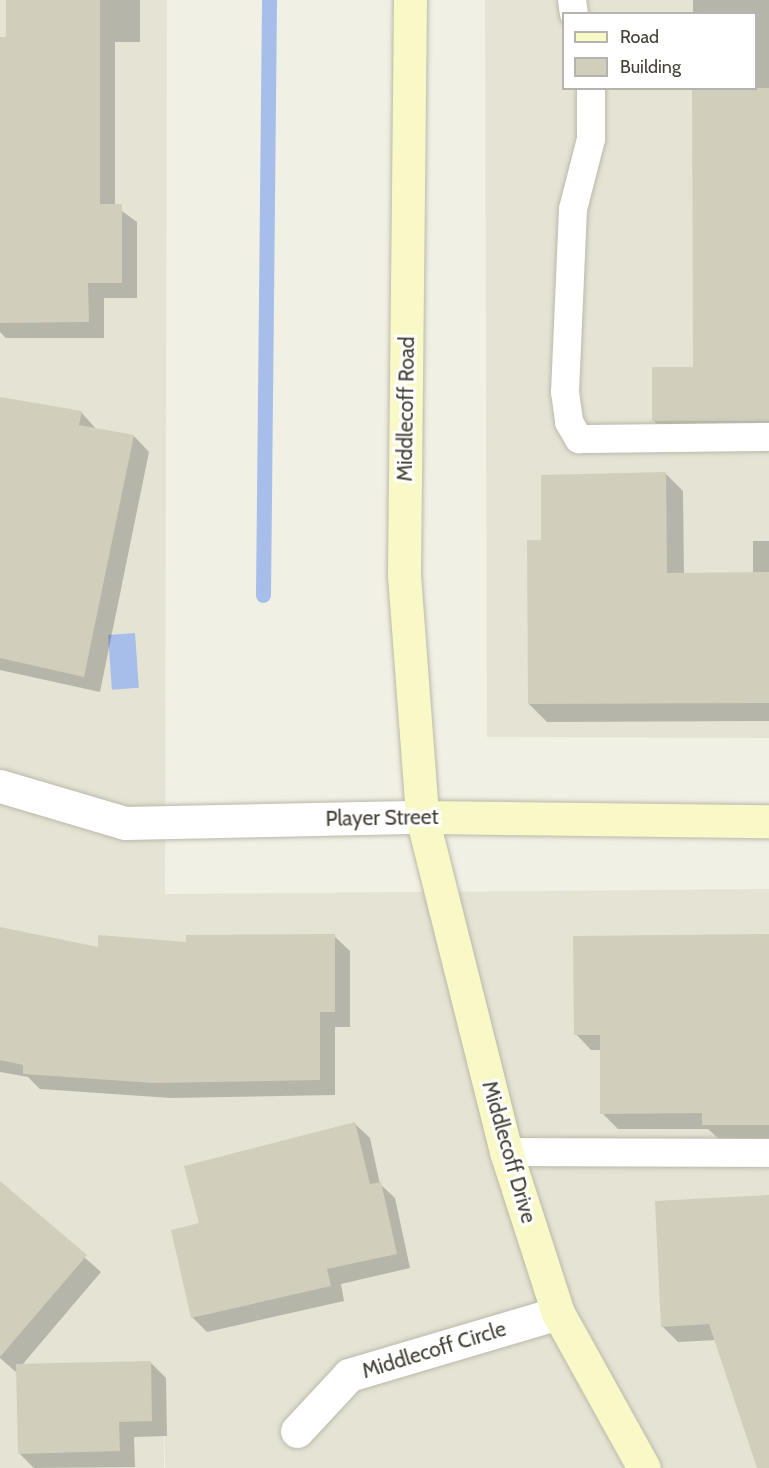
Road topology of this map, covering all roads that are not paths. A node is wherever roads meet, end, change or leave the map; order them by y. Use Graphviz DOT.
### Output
graph roads {
  1 [pos="410,0"];
  2 [pos="591,90"];
  3 [pos="769,437"];
  4 [pos="0,786"];
  5 [pos="422,817"];
  6 [pos="769,821"];
  7 [pos="506,1152"];
  8 [pos="769,1153"];
  9 [pos="558,1313"];
  10 [pos="297,1431"];
  11 [pos="644,1468"];
  1 -- 5 [label="street, Middlecoff Road"];
  2 -- 3 [label="lane"];
  4 -- 5 [label="street, Player Street"];
  5 -- 6 [label="street, Player Street"];
  5 -- 7 [label="street, Middlecoff Drive"];
  7 -- 8 [label="lane"];
  7 -- 9 [label="street, Middlecoff Drive"];
  9 -- 10 [label="street, Middlecoff Circle"];
  9 -- 11 [label="street, Middlecoff Drive"];
}
